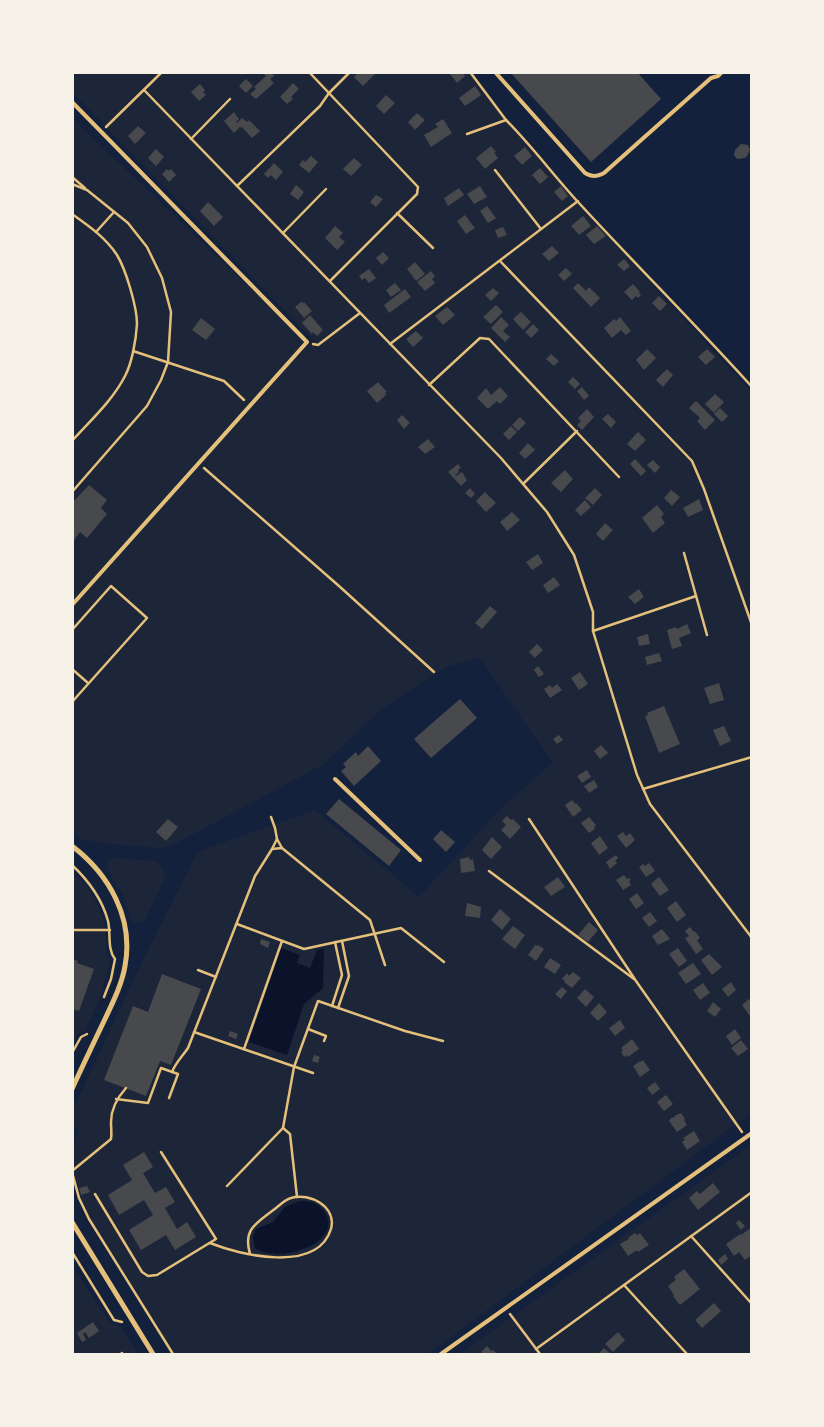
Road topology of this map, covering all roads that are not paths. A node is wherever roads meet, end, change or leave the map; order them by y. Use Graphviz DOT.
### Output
graph roads {
  1 [pos="495,72"];
  2 [pos="722,72"];
  3 [pos="72,102"];
  4 [pos="72,606"];
  5 [pos="335,779"];
  6 [pos="72,846"];
  7 [pos="420,860"];
  8 [pos="72,1089"];
  9 [pos="752,1133"];
  10 [pos="72,1222"];
  11 [pos="153,1354"];
  12 [pos="441,1354"];
  1 -- 2 [label="lane"];
  3 -- 4 [label="lane"];
  5 -- 7 [label="lane"];
  6 -- 8 [label="street"];
  9 -- 12 [label="lane"];
  10 -- 11 [label="street"];
}
